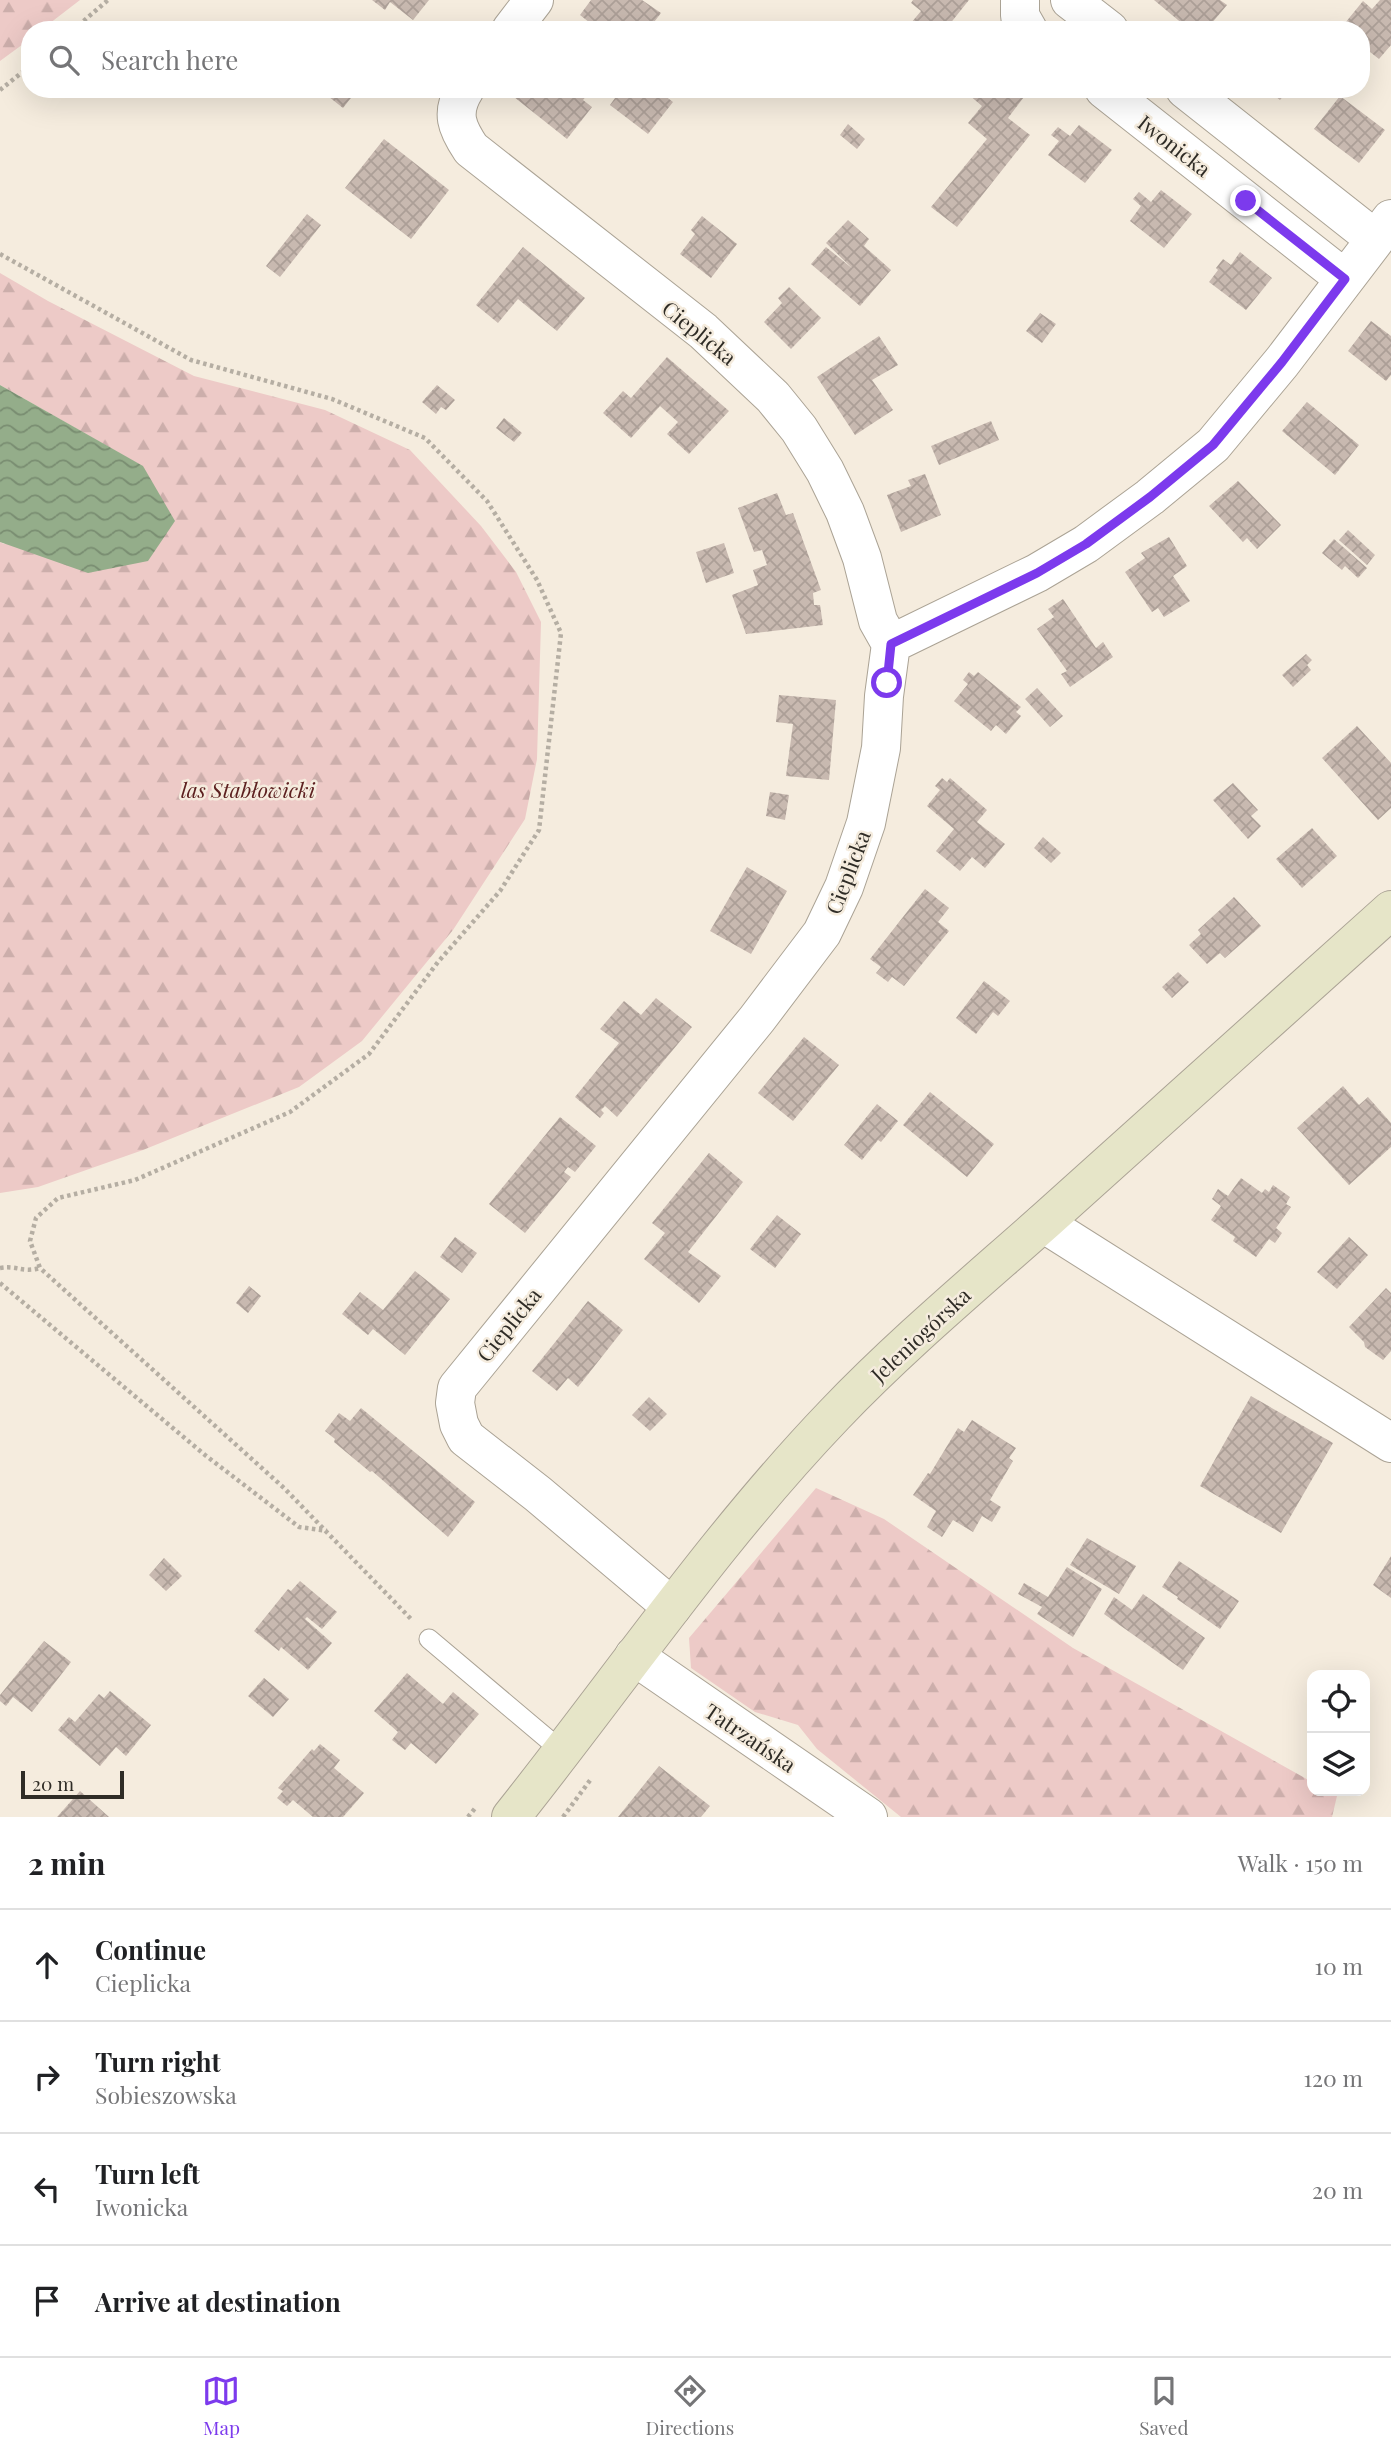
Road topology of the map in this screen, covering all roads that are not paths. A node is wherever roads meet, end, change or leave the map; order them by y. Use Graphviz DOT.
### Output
graph roads {
  1 [pos="534,0"];
  2 [pos="1020,0"];
  3 [pos="1070,0"];
  4 [pos="518,21"];
  5 [pos="1023,21"];
  6 [pos="1097,21"];
  7 [pos="461,98"];
  8 [pos="1115,98"];
  9 [pos="1198,98"];
  10 [pos="1383,229"];
  11 [pos="1345,279"];
  12 [pos="891,644"];
  13 [pos="1391,910"];
  14 [pos="1043,1223"];
  15 [pos="1391,1443"];
  16 [pos="672,1607"];
  17 [pos="429,1639"];
  18 [pos="634,1656"];
  19 [pos="563,1752"];
  20 [pos="511,1817"];
  21 [pos="868,1817"];
  1 -- 4 [label="street"];
  2 -- 5 [label="street"];
  3 -- 6 [label="street"];
  7 -- 12 [label="street, Cieplicka"];
  8 -- 11 [label="street, Iwonicka"];
  9 -- 10 [label="street"];
  10 -- 11 [label="street"];
  11 -- 12 [label="street"];
  12 -- 16 [label="street, Cieplicka"];
  13 -- 14 [label="street, Jeleniogórska"];
  14 -- 15 [label="street"];
  14 -- 16 [label="street, Jeleniogórska"];
  16 -- 18 [label="street, Jeleniogórska"];
  17 -- 19 [label="lane"];
  18 -- 19 [label="street, Jeleniogórska"];
  18 -- 21 [label="street, Tatrzańska"];
  19 -- 20 [label="street, Jeleniogórska"];
}
